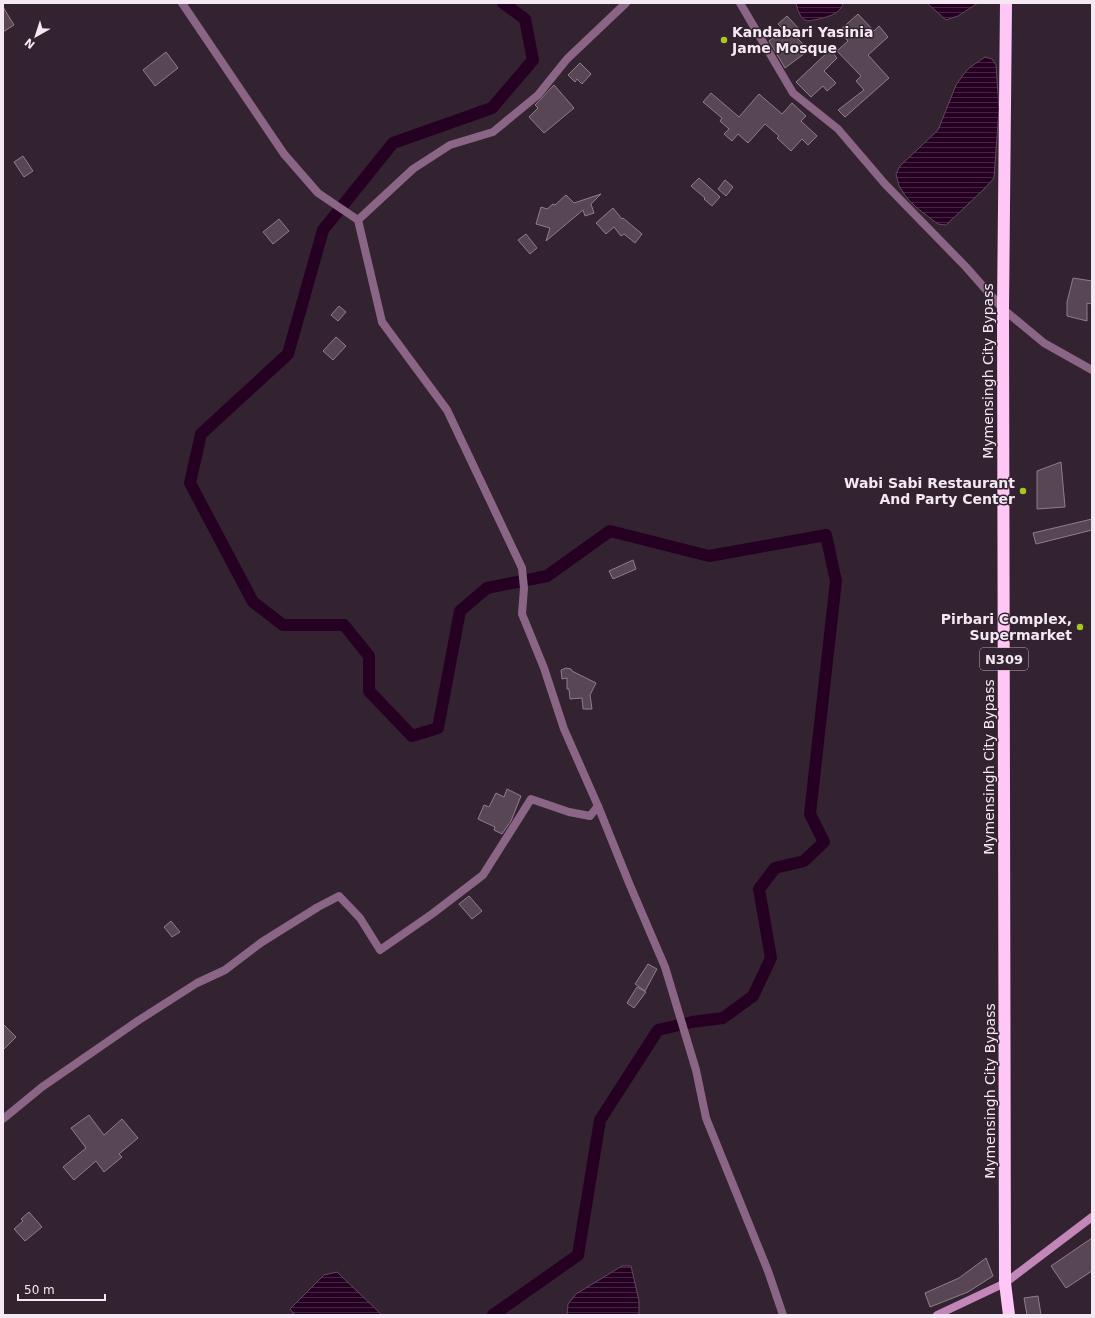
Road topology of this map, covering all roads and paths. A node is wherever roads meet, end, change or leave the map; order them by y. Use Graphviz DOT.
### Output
graph roads {
  1 [pos="182,3"];
  2 [pos="626,3"];
  3 [pos="740,3"];
  4 [pos="1006,3"];
  5 [pos="356,219"];
  6 [pos="1003,308"];
  7 [pos="1092,370"];
  8 [pos="598,806"];
  9 [pos="3,1119"];
  10 [pos="1092,1217"];
  11 [pos="1005,1283"];
  12 [pos="782,1315"];
  13 [pos="937,1315"];
  14 [pos="1009,1315"];
  1 -- 5 [label="street"];
  2 -- 5 [label="street"];
  3 -- 6 [label="street"];
  4 -- 6 [label="highway, Mymensingh City Bypass / N309"];
  5 -- 8 [label="street"];
  6 -- 7 [label="street"];
  6 -- 11 [label="highway, Mymensingh City Bypass / N309"];
  8 -- 9 [label="street"];
  8 -- 12 [label="street"];
  10 -- 11 [label="street"];
  11 -- 13 [label="street"];
  11 -- 14 [label="highway, Mymensingh City Bypass / N309"];
}
